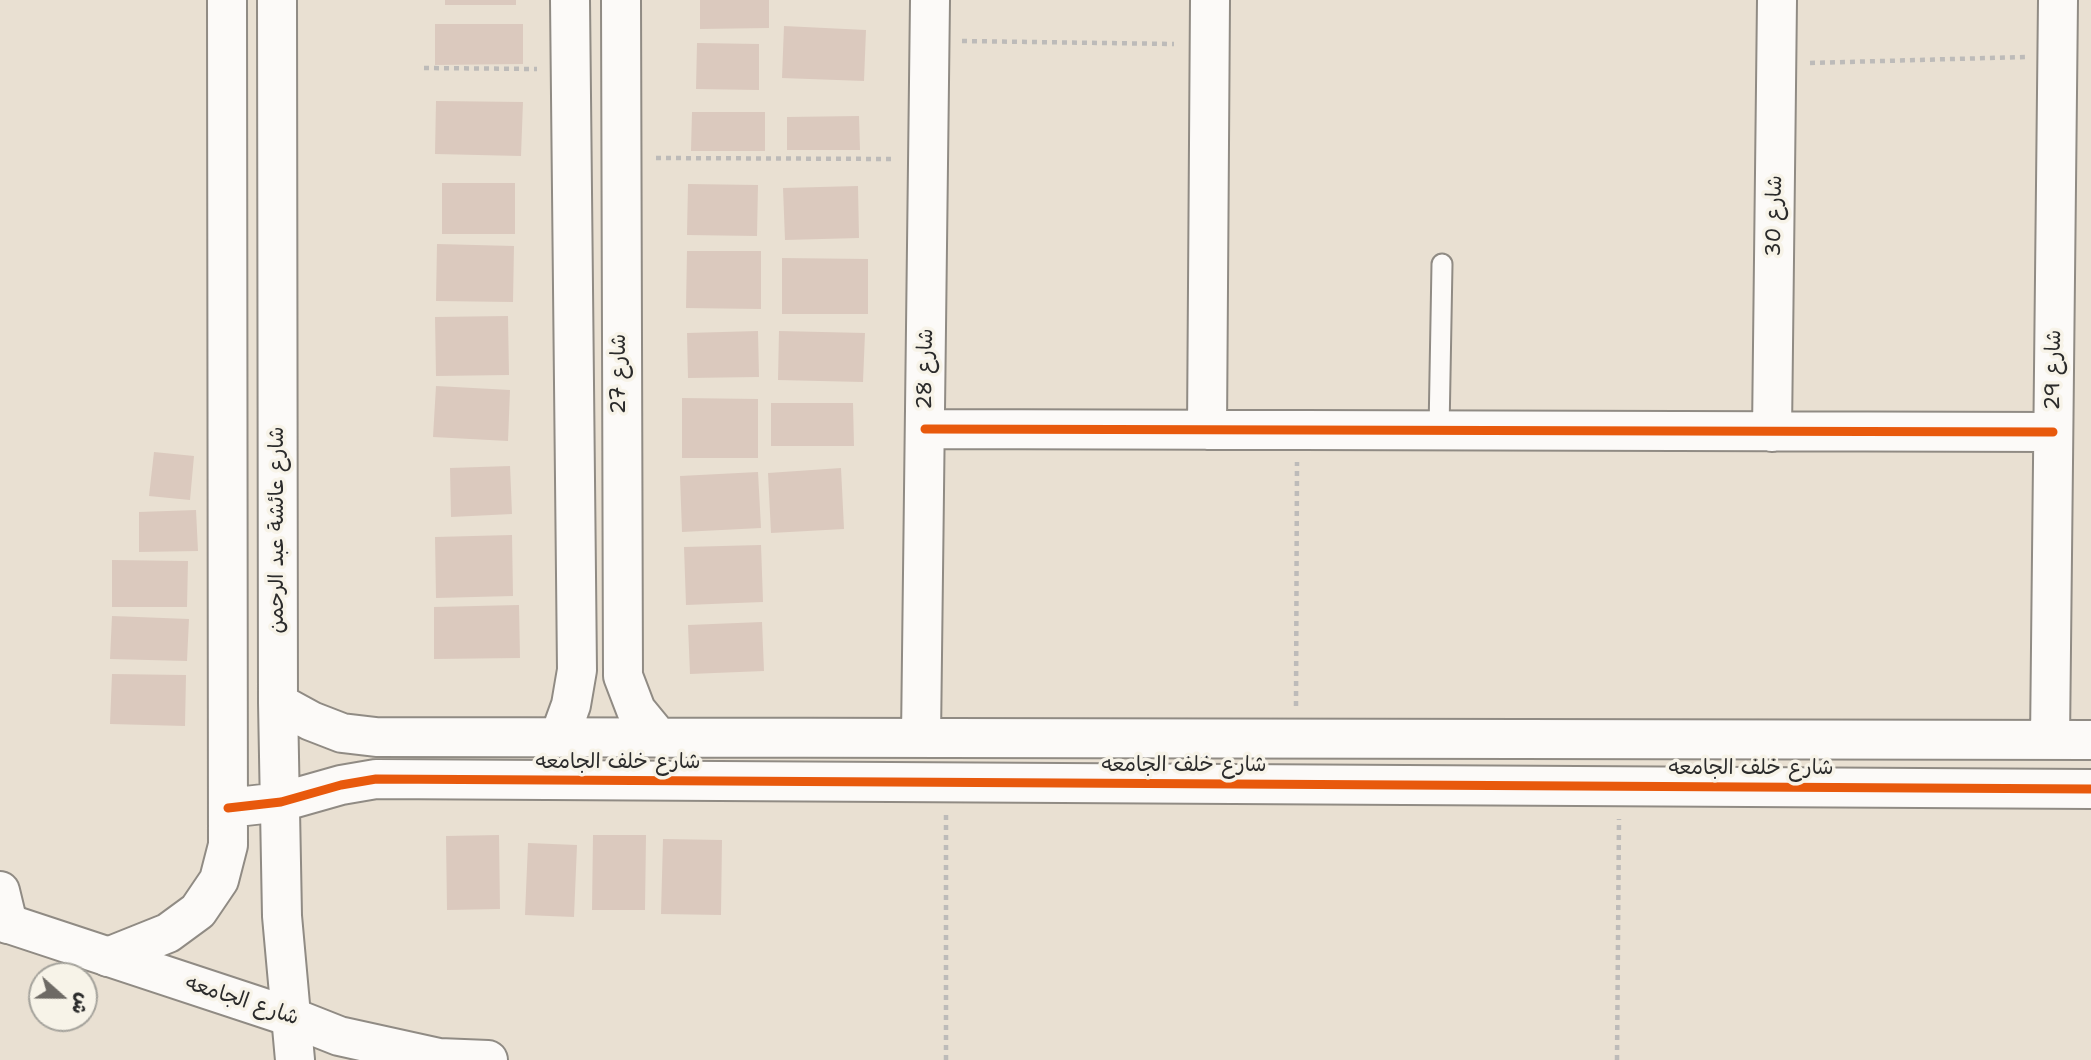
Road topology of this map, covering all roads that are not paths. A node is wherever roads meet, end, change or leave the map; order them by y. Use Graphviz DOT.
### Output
graph roads {
  1 [pos="227,0"];
  2 [pos="276,0"];
  3 [pos="570,0"];
  4 [pos="621,0"];
  5 [pos="930,0"];
  6 [pos="1210,0"];
  7 [pos="1777,0"];
  8 [pos="2058,0"];
  9 [pos="1442,264"];
  10 [pos="925,429"];
  11 [pos="1207,430"];
  12 [pos="1439,431"];
  13 [pos="1772,432"];
  14 [pos="2053,432"];
  15 [pos="278,703"];
  16 [pos="921,737"];
  17 [pos="559,738"];
  18 [pos="659,738"];
  19 [pos="1498,740"];
  20 [pos="2050,740"];
  21 [pos="2091,740"];
  22 [pos="1497,785"];
  23 [pos="2091,789"];
  24 [pos="281,802"];
  25 [pos="228,808"];
  26 [pos="3,912"];
  27 [pos="108,957"];
  28 [pos="292,1017"];
  29 [pos="388,1054"];
  30 [pos="295,1060"];
  31 [pos="488,1060"];
  1 -- 25 [label="street"];
  2 -- 15 [label="street, شارع عائشة عبد الرحمن"];
  3 -- 17 [label="street"];
  4 -- 18 [label="street, شارع 27"];
  5 -- 10 [label="street, شارع 28"];
  6 -- 11 [label="street"];
  7 -- 13 [label="street, شارع 30"];
  8 -- 14 [label="street, شارع 29"];
  9 -- 12 [label="lane"];
  10 -- 11 [label="street"];
  10 -- 16 [label="street, شارع 28"];
  11 -- 12 [label="street"];
  12 -- 13 [label="street"];
  13 -- 14 [label="street"];
  14 -- 20 [label="street, شارع 29"];
  15 -- 17 [label="street, شارع خلف الجامعه"];
  15 -- 24 [label="street, شارع عائشة عبد الرحمن"];
  16 -- 18 [label="street, شارع خلف الجامعه"];
  16 -- 19 [label="street, شارع خلف الجامعه"];
  17 -- 18 [label="street, شارع خلف الجامعه"];
  19 -- 20 [label="street, شارع خلف الجامعه"];
  19 -- 22 [label="street"];
  20 -- 21 [label="street, شارع خلف الجامعه"];
  22 -- 23 [label="street, شارع خلف الجامعه"];
  22 -- 24 [label="street, شارع خلف الجامعه"];
  24 -- 25 [label="street, شارع خلف الجامعه"];
  24 -- 28 [label="street, شارع عائشة عبد الرحمن"];
  25 -- 27 [label="street"];
  26 -- 27 [label="street, شارع الجامعه"];
  27 -- 28 [label="street, شارع الجامعه"];
  28 -- 29 [label="street, شارع الجامعه"];
  28 -- 30 [label="street, شارع عائشة عبد الرحمن"];
  29 -- 31 [label="street, شارع الجامعه"];
}
